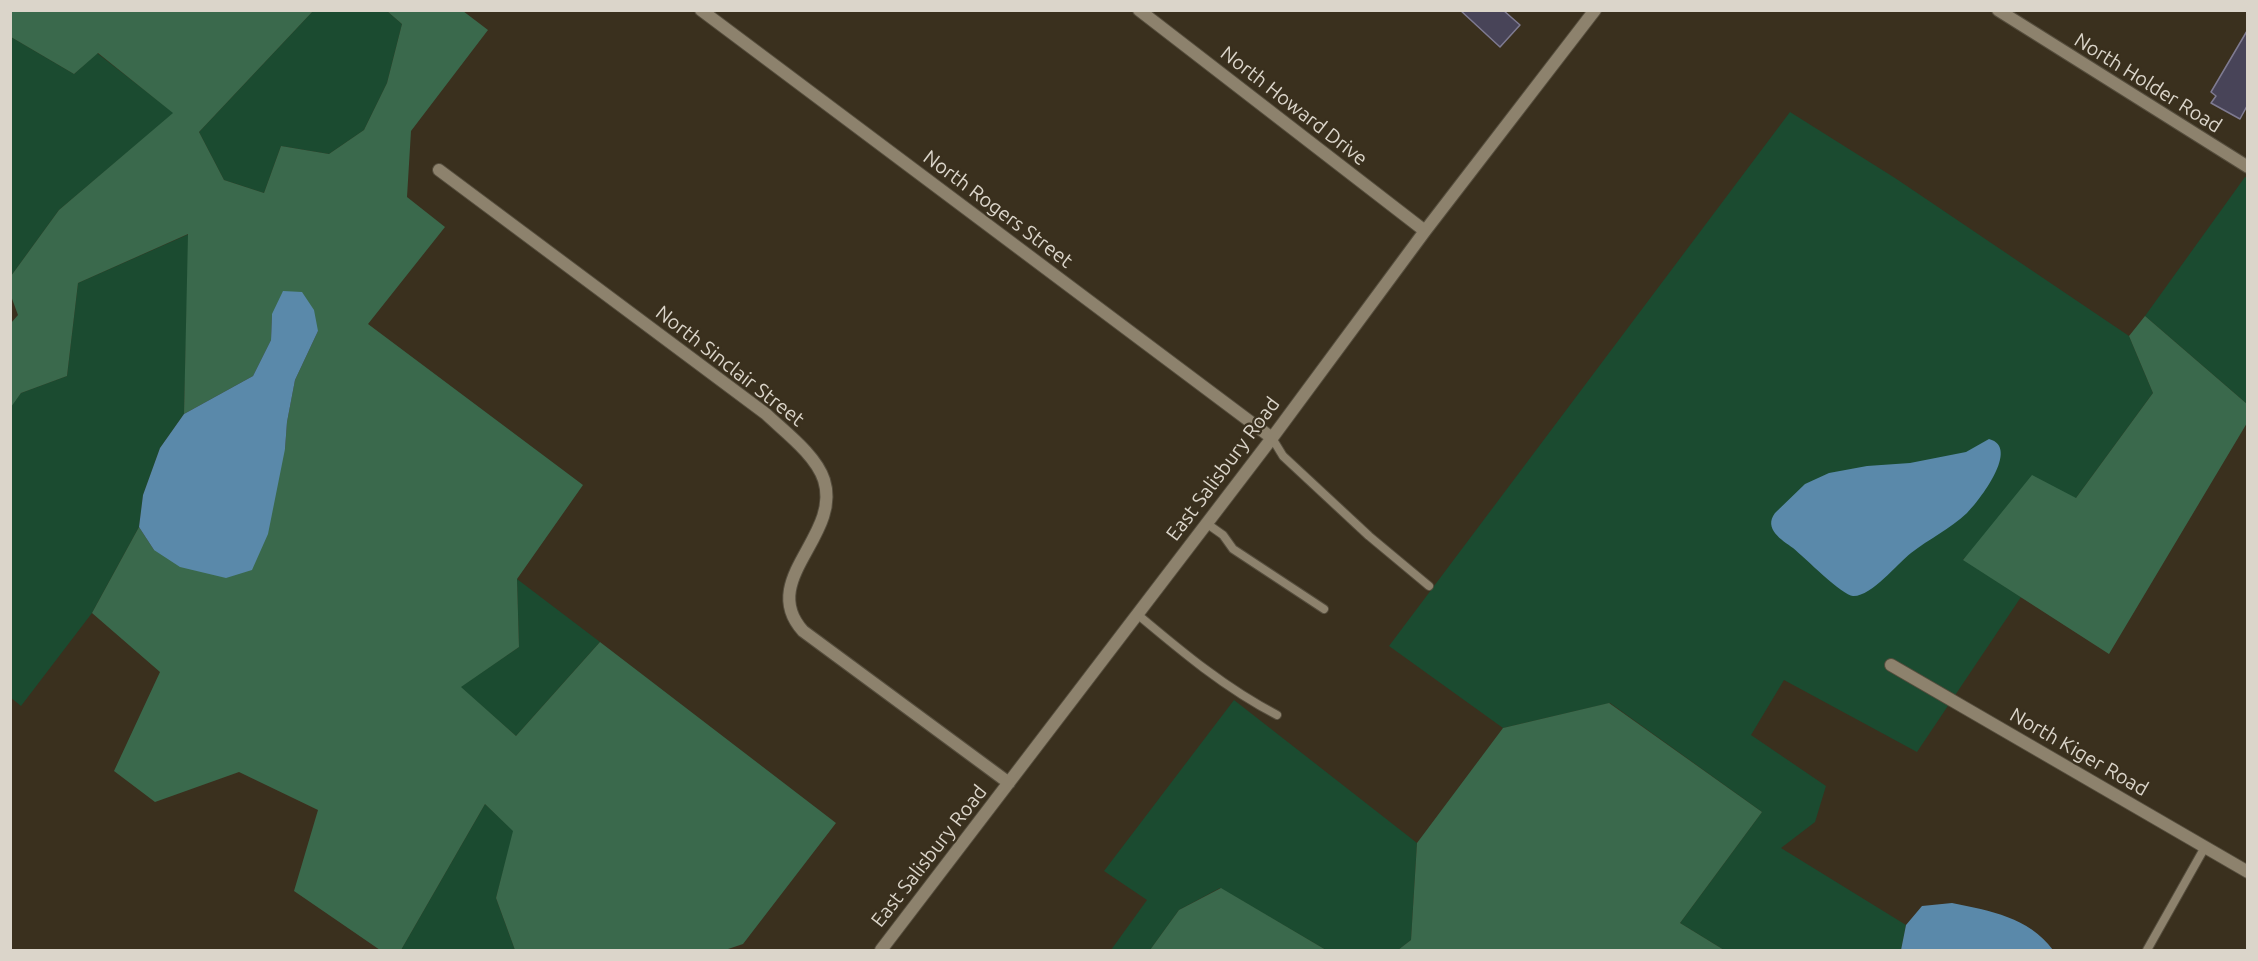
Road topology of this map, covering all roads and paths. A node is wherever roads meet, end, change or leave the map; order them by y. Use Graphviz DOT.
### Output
graph roads {
  1 [pos="701,10"];
  2 [pos="1139,10"];
  3 [pos="1998,10"];
  4 [pos="1590,12"];
  5 [pos="2247,167"];
  6 [pos="439,170"];
  7 [pos="1425,231"];
  8 [pos="1272,438"];
  9 [pos="1206,523"];
  10 [pos="1429,586"];
  11 [pos="1323,609"];
  12 [pos="1137,614"];
  13 [pos="1892,665"];
  14 [pos="1277,715"];
  15 [pos="1009,783"];
  16 [pos="2205,847"];
  17 [pos="2247,872"];
  18 [pos="881,951"];
  19 [pos="2147,951"];
  1 -- 8 [label="street, North Rogers Street"];
  2 -- 7 [label="street, North Howard Drive"];
  3 -- 5 [label="street, North Holder Road"];
  4 -- 7 [label="street, East Salisbury Road"];
  6 -- 15 [label="street, North Sinclair Street"];
  7 -- 8 [label="street, East Salisbury Road"];
  8 -- 9 [label="street, East Salisbury Road"];
  8 -- 10 [label="lane"];
  9 -- 11 [label="lane"];
  9 -- 12 [label="street, East Salisbury Road"];
  12 -- 14 [label="lane"];
  12 -- 15 [label="street, East Salisbury Road"];
  13 -- 16 [label="street, North Kiger Road"];
  15 -- 18 [label="street, East Salisbury Road"];
  16 -- 17 [label="street, North Kiger Road"];
  16 -- 19 [label="lane"];
}
